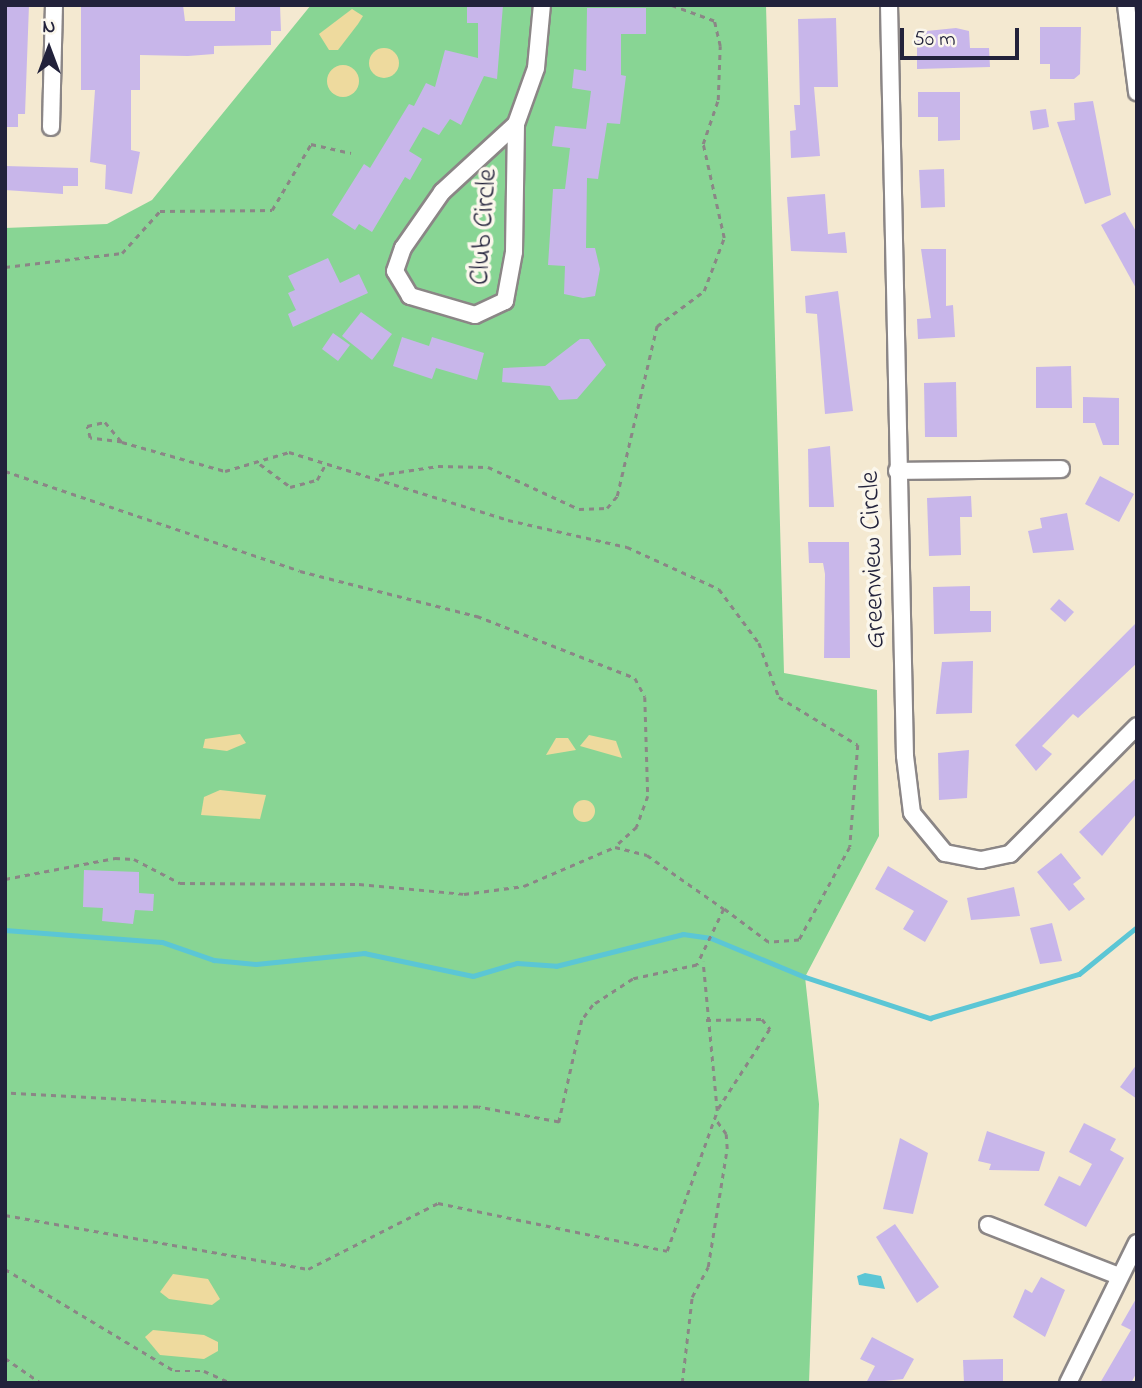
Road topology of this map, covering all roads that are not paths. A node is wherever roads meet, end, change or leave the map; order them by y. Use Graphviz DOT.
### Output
graph roads {
  1 [pos="54,5"];
  2 [pos="542,5"];
  3 [pos="889,5"];
  4 [pos="1126,5"];
  5 [pos="1137,92"];
  6 [pos="516,124"];
  7 [pos="51,127"];
  8 [pos="1061,470"];
  9 [pos="897,471"];
  10 [pos="1137,726"];
  11 [pos="988,1225"];
  12 [pos="1137,1243"];
  13 [pos="1119,1276"];
  14 [pos="1068,1383"];
  1 -- 7 [label="street"];
  2 -- 6 [label="street, Club Circle"];
  3 -- 9 [label="street, Greenview Circle"];
  4 -- 5 [label="street"];
  6 -- 6 [label="street, Club Circle"];
  8 -- 9 [label="street"];
  9 -- 10 [label="street, Greenview Circle"];
  11 -- 13 [label="street"];
  12 -- 13 [label="street"];
  13 -- 14 [label="street"];
}
